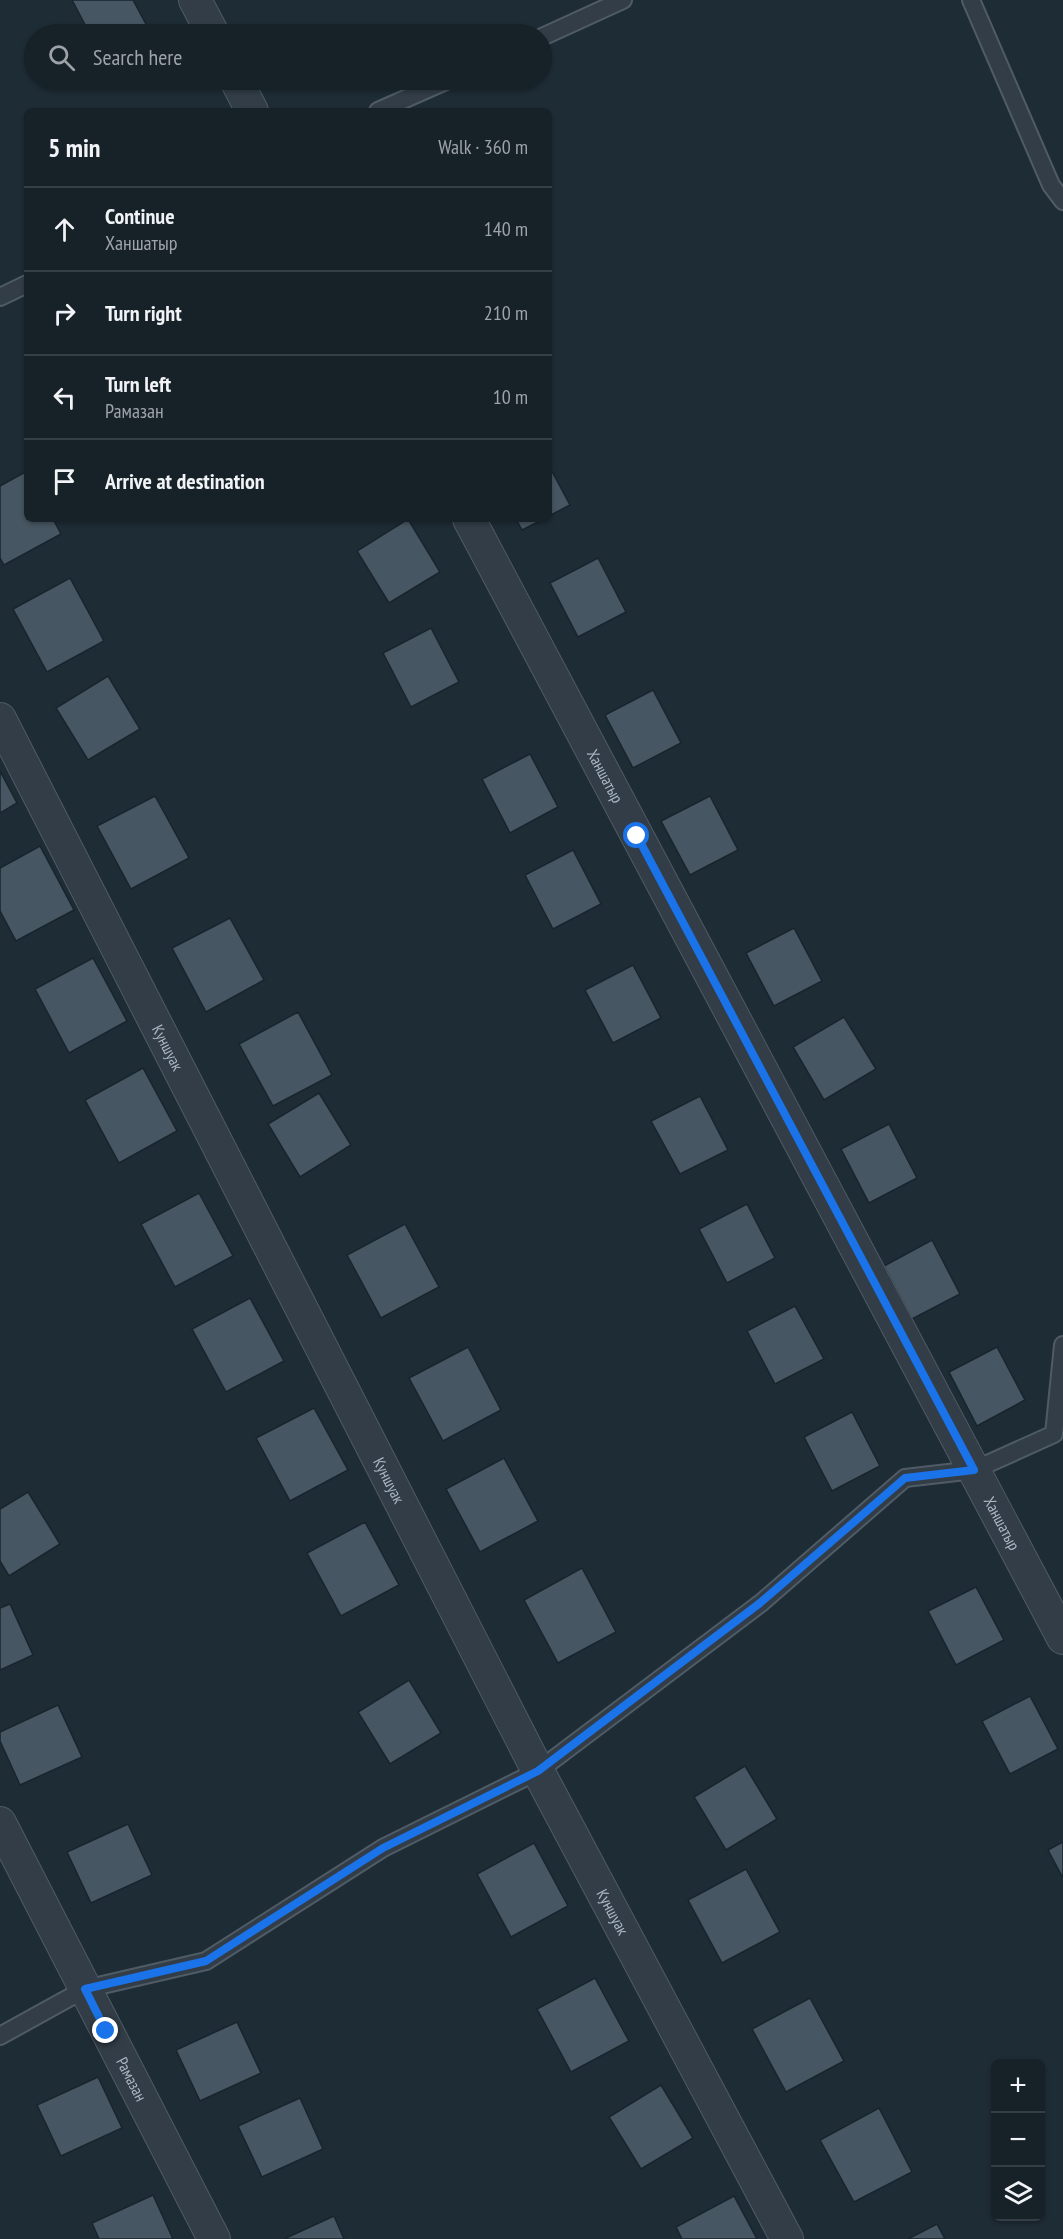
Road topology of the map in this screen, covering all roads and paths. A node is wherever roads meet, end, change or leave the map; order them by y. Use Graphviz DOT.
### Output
graph roads {
  1 [pos="195,0"];
  2 [pos="623,0"];
  3 [pos="971,0"];
  4 [pos="208,24"];
  5 [pos="552,32"];
  6 [pos="241,90"];
  7 [pos="425,90"];
  8 [pos="250,108"];
  9 [pos="385,108"];
  10 [pos="1063,201"];
  11 [pos="24,285"];
  12 [pos="0,297"];
  13 [pos="470,522"];
  14 [pos="0,719"];
  15 [pos="1063,1346"];
  16 [pos="974,1470"];
  17 [pos="1063,1638"];
  18 [pos="538,1771"];
  19 [pos="0,1823"];
  20 [pos="85,1989"];
  21 [pos="0,2036"];
  22 [pos="214,2239"];
  23 [pos="787,2239"];
  1 -- 4 [label="street"];
  2 -- 5 [label="lane"];
  3 -- 10 [label="lane"];
  6 -- 8 [label="street"];
  7 -- 9 [label="lane"];
  11 -- 12 [label="lane"];
  13 -- 16 [label="street, Ханшатыр"];
  14 -- 18 [label="street, Куншуак"];
  15 -- 16 [label="lane"];
  16 -- 17 [label="street, Ханшатыр"];
  16 -- 18 [label="lane"];
  18 -- 20 [label="lane"];
  18 -- 23 [label="street, Куншуак"];
  19 -- 20 [label="street, Рамазан"];
  20 -- 21 [label="lane"];
  20 -- 22 [label="street, Рамазан"];
}
